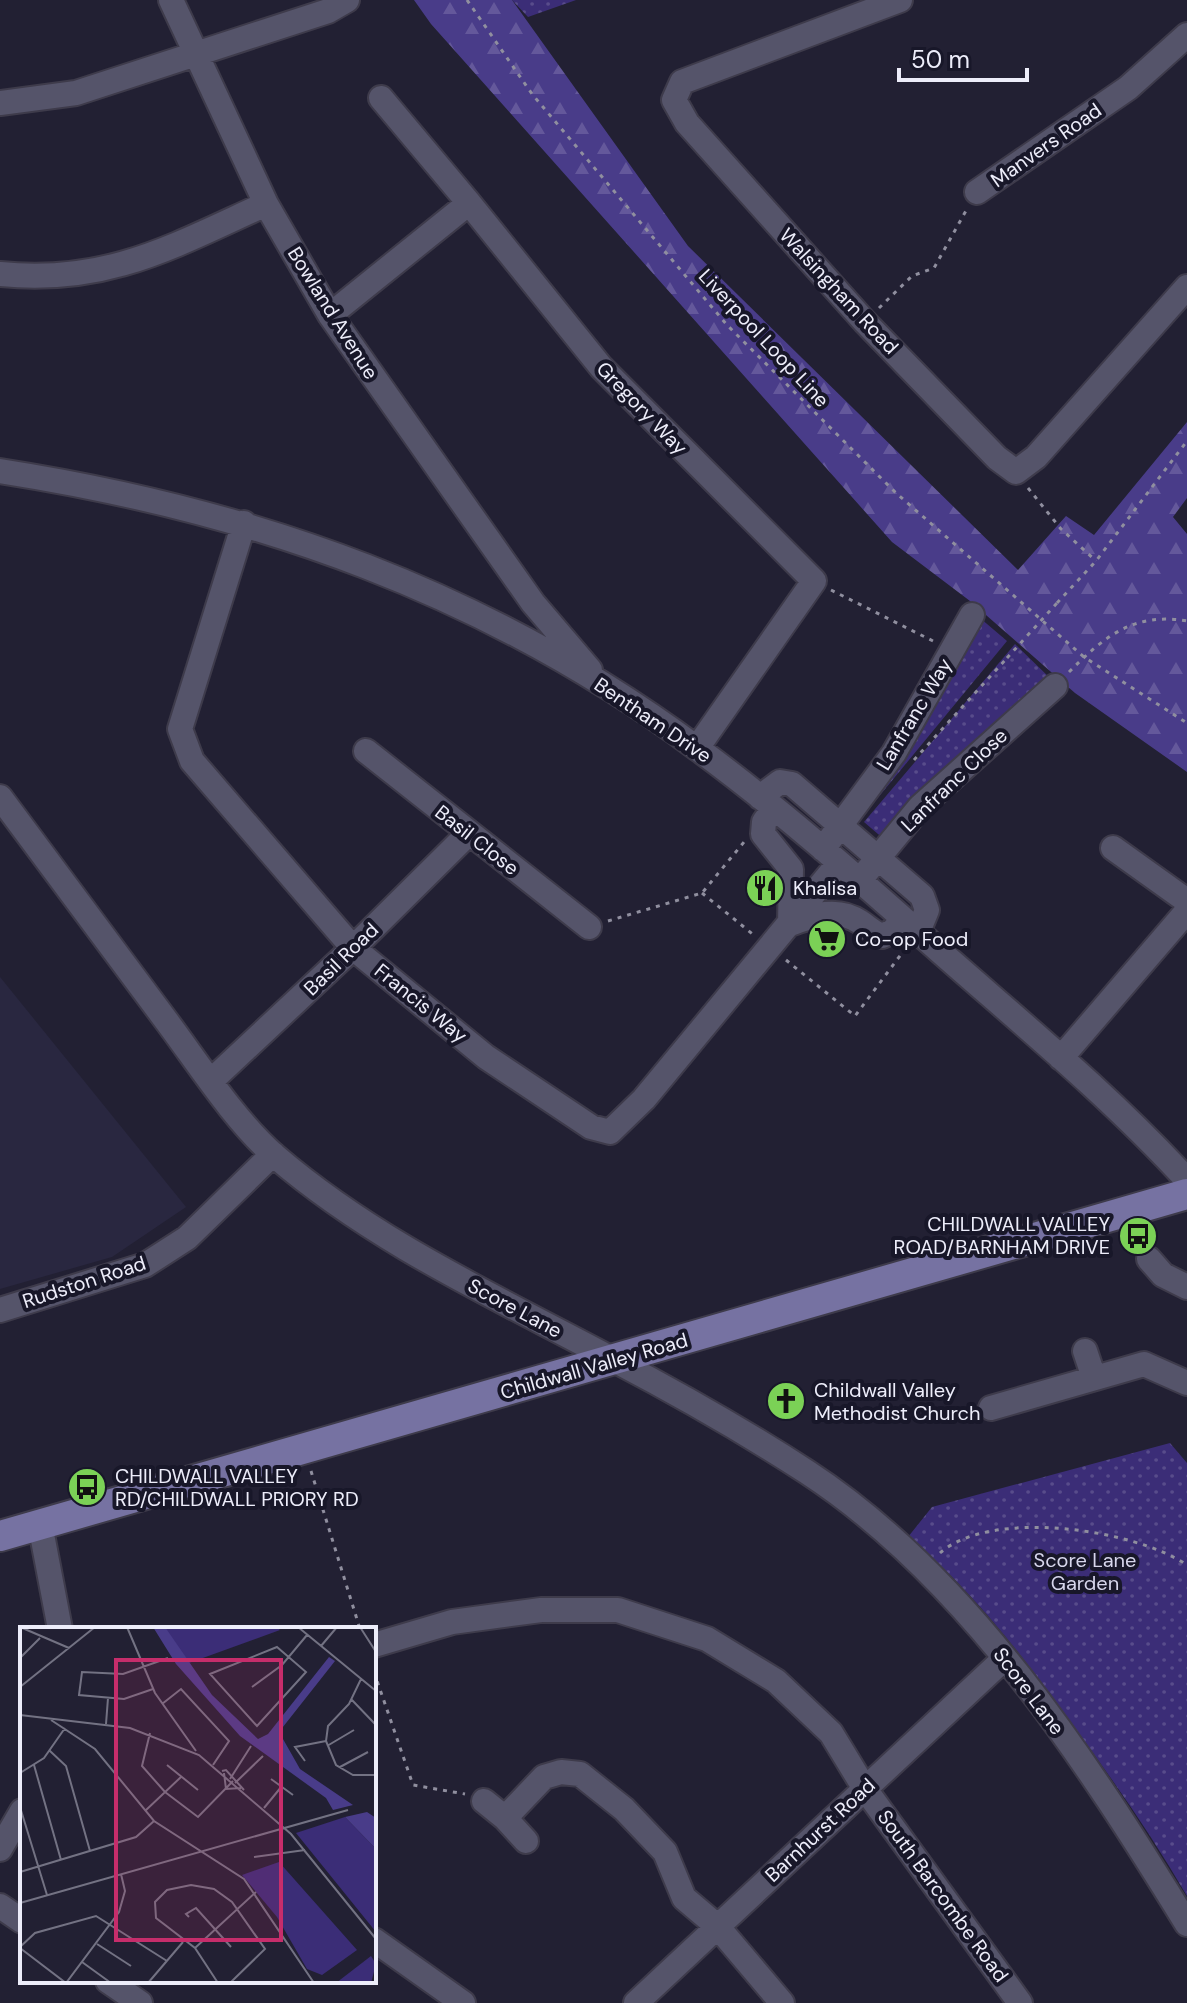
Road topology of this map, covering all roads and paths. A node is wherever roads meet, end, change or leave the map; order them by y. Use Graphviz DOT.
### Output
graph roads {
  1 [pos="171,0"];
  2 [pos="347,0"];
  3 [pos="467,0"];
  4 [pos="900,0"];
  5 [pos="1187,35"];
  6 [pos="194,54"];
  7 [pos="381,98"];
  8 [pos="0,103"];
  9 [pos="977,192"];
  10 [pos="469,203"];
  11 [pos="266,204"];
  12 [pos="0,274"];
  13 [pos="1187,287"];
  14 [pos="330,315"];
  15 [pos="865,322"];
  16 [pos="1187,441"];
  17 [pos="0,471"];
  18 [pos="1016,472"];
  19 [pos="244,523"];
  20 [pos="1096,561"];
  21 [pos="814,581"];
  22 [pos="533,603"];
  23 [pos="972,615"];
  24 [pos="1187,621"];
  25 [pos="519,636"];
  26 [pos="952,650"];
  27 [pos="1084,657"];
  28 [pos="599,682"];
  29 [pos="1055,686"];
  30 [pos="1187,723"];
  31 [pos="697,748"];
  32 [pos="366,751"];
  33 [pos="911,763"];
  34 [pos="0,797"];
  35 [pos="767,802"];
  36 [pos="839,825"];
  37 [pos="468,834"];
  38 [pos="747,840"];
  39 [pos="1113,848"];
  40 [pos="831,856"];
  41 [pos="877,859"];
  42 [pos="859,881"];
  43 [pos="702,893"];
  44 [pos="1187,901"];
  45 [pos="1187,911"];
  46 [pos="790,924"];
  47 [pos="910,925"];
  48 [pos="589,927"];
  49 [pos="770,947"];
  50 [pos="353,948"];
  51 [pos="1061,1058"];
  52 [pos="211,1081"];
  53 [pos="273,1154"];
  54 [pos="1187,1180"];
  55 [pos="1187,1194"];
  56 [pos="1149,1259"];
  57 [pos="1187,1287"];
  58 [pos="0,1310"];
  59 [pos="1085,1351"];
  60 [pos="616,1361"];
  61 [pos="1094,1378"];
  62 [pos="1187,1383"];
  63 [pos="991,1408"];
  64 [pos="304,1448"];
  65 [pos="40,1524"];
  66 [pos="0,1536"];
  67 [pos="1187,1565"];
  68 [pos="922,1569"];
  69 [pos="60,1627"];
  70 [pos="359,1627"];
  71 [pos="376,1644"];
  72 [pos="1005,1658"];
  73 [pos="376,1678"];
  74 [pos="865,1789"];
  75 [pos="484,1801"];
  76 [pos="20,1814"];
  77 [pos="505,1818"];
  78 [pos="526,1841"];
  79 [pos="0,1849"];
  80 [pos="0,1906"];
  81 [pos="20,1920"];
  82 [pos="1187,1924"];
  83 [pos="717,1926"];
  84 [pos="376,1941"];
  85 [pos="111,1983"];
  86 [pos="140,2003"];
  87 [pos="463,2003"];
  88 [pos="636,2003"];
  89 [pos="782,2003"];
  90 [pos="1020,2003"];
  1 -- 6 [label="street, Bowland Avenue"];
  2 -- 6 [label="street"];
  3 -- 27 [label="path, Liverpool Loop Line"];
  4 -- 15 [label="street, Walsingham Road"];
  5 -- 9 [label="street, Manvers Road"];
  6 -- 8 [label="street"];
  6 -- 11 [label="street, Bowland Avenue"];
  7 -- 10 [label="street, Gregory Way"];
  9 -- 15 [label="path"];
  10 -- 14 [label="street"];
  10 -- 21 [label="street, Gregory Way"];
  11 -- 12 [label="street"];
  11 -- 14 [label="street, Bowland Avenue"];
  13 -- 18 [label="street"];
  14 -- 22 [label="street, Bowland Avenue"];
  15 -- 18 [label="street, Walsingham Road"];
  16 -- 20 [label="path"];
  17 -- 19 [label="street, Bentham Drive"];
  18 -- 20 [label="path"];
  19 -- 25 [label="street, Bentham Drive"];
  19 -- 50 [label="street, Francis Way"];
  20 -- 33 [label="path, bridge"];
  21 -- 26 [label="path"];
  21 -- 31 [label="street"];
  22 -- 25 [label="street"];
  22 -- 28 [label="street, Bowland Avenue"];
  23 -- 26 [label="street, Lanfranc Way"];
  24 -- 27 [label="path"];
  25 -- 28 [label="street, Bentham Drive"];
  26 -- 36 [label="street, Lanfranc Way"];
  27 -- 30 [label="path, Liverpool Loop Line"];
  28 -- 31 [label="street, Bentham Drive"];
  29 -- 41 [label="street, Lanfranc Close"];
  31 -- 35 [label="street, Bentham Drive"];
  32 -- 37 [label="street, Basil Close"];
  34 -- 52 [label="street, Score Lane"];
  35 -- 36 [label="street"];
  35 -- 40 [label="street, Bentham Drive"];
  35 -- 46 [label="street"];
  36 -- 40 [label="street, Lanfranc Way"];
  36 -- 41 [label="street"];
  37 -- 48 [label="street, Basil Close"];
  37 -- 50 [label="street, Basil Road"];
  38 -- 43 [label="path"];
  39 -- 44 [label="street"];
  40 -- 42 [label="street, Bentham Drive"];
  40 -- 46 [label="street, Francis Way"];
  41 -- 42 [label="street, Lanfranc Close"];
  41 -- 47 [label="street"];
  42 -- 47 [label="street, Bentham Drive"];
  43 -- 48 [label="path"];
  43 -- 49 [label="path"];
  45 -- 51 [label="street"];
  46 -- 47 [label="street"];
  46 -- 49 [label="street, Francis Way"];
  47 -- 49 [label="path"];
  47 -- 51 [label="street, Bentham Drive"];
  49 -- 50 [label="street, Francis Way"];
  50 -- 52 [label="street, Basil Road"];
  51 -- 54 [label="street, Bentham Drive"];
  52 -- 53 [label="street, Score Lane"];
  53 -- 58 [label="street, Rudston Road"];
  53 -- 60 [label="street, Score Lane"];
  55 -- 60 [label="main road, Childwall Valley Road"];
  56 -- 57 [label="street"];
  59 -- 61 [label="street"];
  60 -- 64 [label="main road, Childwall Valley Road"];
  60 -- 68 [label="street, Score Lane"];
  61 -- 62 [label="street"];
  61 -- 63 [label="street"];
  64 -- 65 [label="main road, Childwall Valley Road"];
  64 -- 70 [label="path"];
  65 -- 66 [label="main road, Childwall Valley Road"];
  65 -- 69 [label="street"];
  67 -- 68 [label="path"];
  68 -- 72 [label="street, Score Lane"];
  71 -- 74 [label="street, South Barcombe Road"];
  72 -- 74 [label="street, Barnhurst Road"];
  72 -- 82 [label="street, Score Lane"];
  73 -- 75 [label="path"];
  74 -- 83 [label="street, Barnhurst Road"];
  74 -- 90 [label="street, South Barcombe Road"];
  75 -- 77 [label="street"];
  76 -- 79 [label="street"];
  77 -- 78 [label="street"];
  77 -- 83 [label="street"];
  80 -- 81 [label="street"];
  83 -- 88 [label="street, Barnhurst Road"];
  83 -- 89 [label="street"];
  84 -- 87 [label="street"];
  85 -- 86 [label="street"];
}
